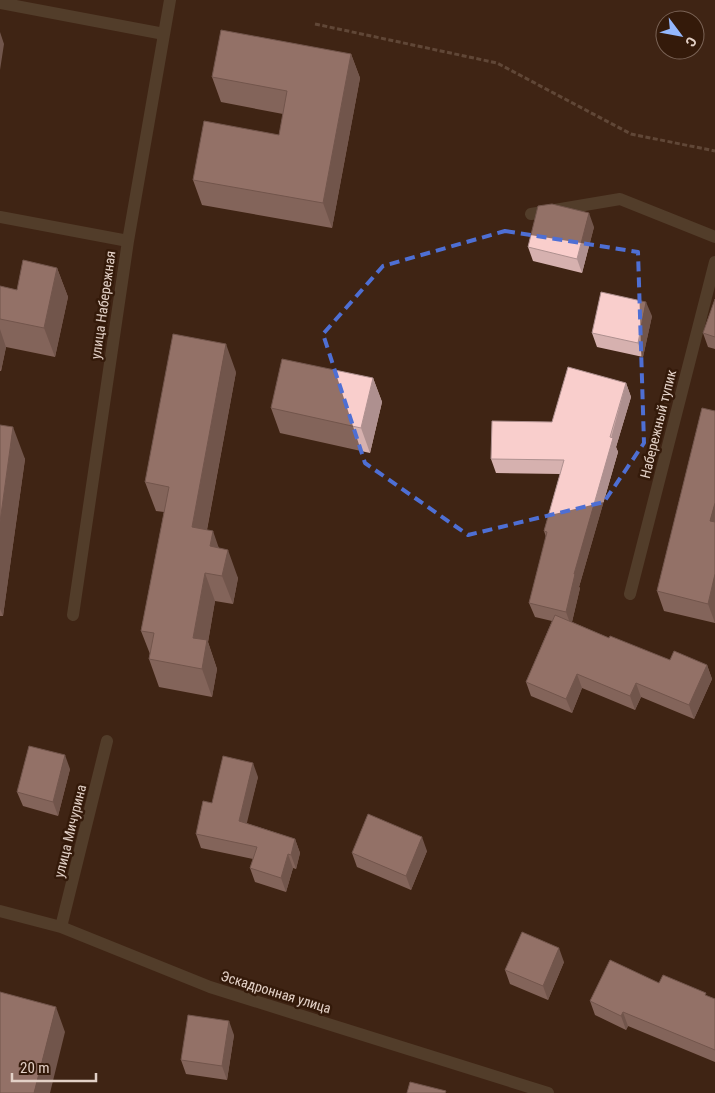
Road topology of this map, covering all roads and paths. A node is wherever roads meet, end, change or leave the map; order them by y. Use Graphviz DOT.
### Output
graph roads {
  1 [pos="170,0"];
  2 [pos="0,2"];
  3 [pos="315,24"];
  4 [pos="164,34"];
  5 [pos="715,151"];
  6 [pos="532,214"];
  7 [pos="0,217"];
  8 [pos="715,237"];
  9 [pos="128,241"];
  10 [pos="715,262"];
  11 [pos="630,594"];
  12 [pos="73,615"];
  13 [pos="107,741"];
  14 [pos="0,911"];
  15 [pos="61,927"];
  16 [pos="548,1093"];
  1 -- 4 [label="street, улица Набережная"];
  2 -- 4 [label="street"];
  3 -- 5 [label="path"];
  4 -- 9 [label="street, улица Набережная"];
  6 -- 8 [label="street"];
  7 -- 9 [label="street"];
  9 -- 12 [label="street, улица Набережная"];
  10 -- 11 [label="street, Набережный тупик"];
  13 -- 15 [label="street, улица Мичурина"];
  14 -- 15 [label="street, Эскадронная улица"];
  15 -- 16 [label="street, Эскадронная улица"];
}
